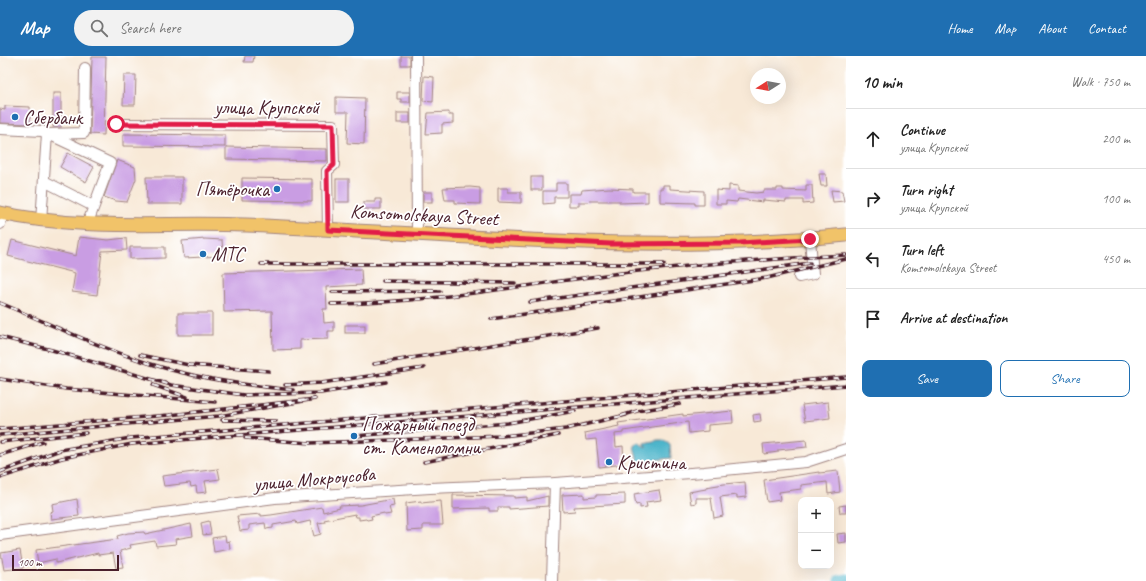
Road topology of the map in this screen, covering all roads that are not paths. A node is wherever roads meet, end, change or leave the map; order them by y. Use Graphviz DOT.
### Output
graph roads {
  1 [pos="416,56"];
  2 [pos="85,68"];
  3 [pos="116,124"];
  4 [pos="0,129"];
  5 [pos="47,134"];
  6 [pos="44,181"];
  7 [pos="93,206"];
  8 [pos="1,217"];
  9 [pos="41,221"];
  10 [pos="87,225"];
  11 [pos="328,230"];
  12 [pos="417,234"];
  13 [pos="846,235"];
  14 [pos="810,239"];
  15 [pos="799,277"];
  16 [pos="846,449"];
  17 [pos="554,483"];
  18 [pos="0,535"];
  19 [pos="552,581"];
  1 -- 12 [label="street"];
  2 -- 5 [label="street"];
  3 -- 11 [label="street, улица Крупской"];
  4 -- 5 [label="street"];
  5 -- 6 [label="street"];
  5 -- 7 [label="street"];
  6 -- 7 [label="street"];
  6 -- 9 [label="street"];
  7 -- 10 [label="street"];
  8 -- 9 [label="main road, Komsomolskaya Street"];
  9 -- 10 [label="main road, Komsomolskaya Street"];
  10 -- 11 [label="main road, Komsomolskaya Street"];
  11 -- 12 [label="main road, Komsomolskaya Street"];
  12 -- 14 [label="main road, Komsomolskaya Street"];
  13 -- 14 [label="main road, Komsomolskaya Street"];
  14 -- 15 [label="street"];
  16 -- 17 [label="street, улица Мокроусова"];
  17 -- 18 [label="street, улица Мокроусова"];
  17 -- 19 [label="street"];
}
